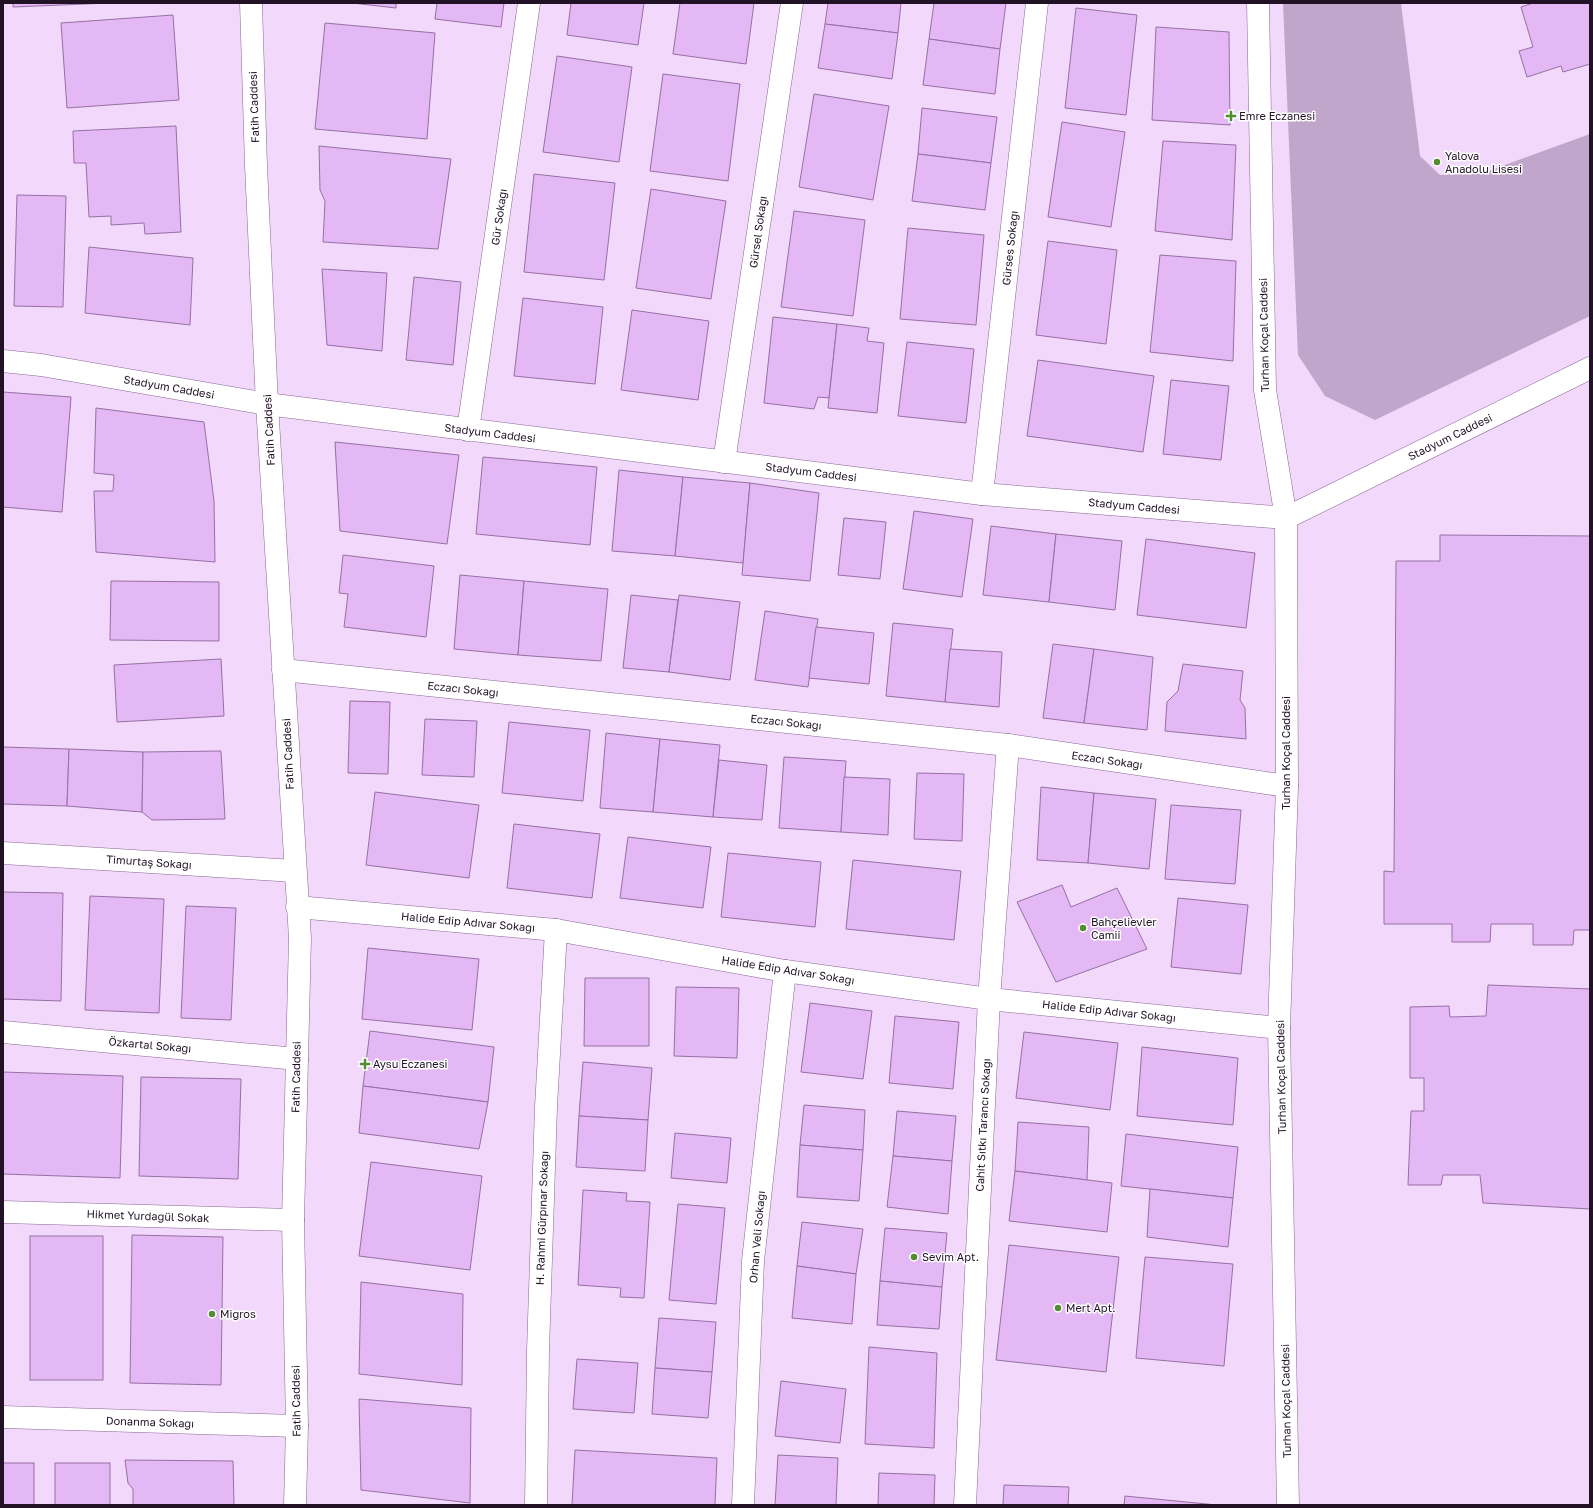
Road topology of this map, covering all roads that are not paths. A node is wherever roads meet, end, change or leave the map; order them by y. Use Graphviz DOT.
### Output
graph roads {
  1 [pos="252,3"];
  2 [pos="529,3"];
  3 [pos="792,3"];
  4 [pos="1037,3"];
  5 [pos="1258,3"];
  6 [pos="3,361"];
  7 [pos="1590,368"];
  8 [pos="267,404"];
  9 [pos="468,430"];
  10 [pos="724,462"];
  11 [pos="982,494"];
  12 [pos="1286,518"];
  13 [pos="283,670"];
  14 [pos="1008,745"];
  15 [pos="1287,786"];
  16 [pos="3,853"];
  17 [pos="295,871"];
  18 [pos="297,907"];
  19 [pos="556,930"];
  20 [pos="785,970"];
  21 [pos="989,999"];
  22 [pos="1280,1028"];
  23 [pos="3,1032"];
  24 [pos="297,1058"];
  25 [pos="3,1212"];
  26 [pos="293,1220"];
  27 [pos="3,1417"];
  28 [pos="297,1426"];
  29 [pos="295,1505"];
  30 [pos="536,1505"];
  31 [pos="743,1505"];
  32 [pos="965,1505"];
  33 [pos="1288,1505"];
  1 -- 8 [label="street, Fatih Caddesi"];
  2 -- 9 [label="street, Gür Sokağı"];
  3 -- 10 [label="street, Gürsel Sokağı"];
  4 -- 11 [label="street, Gürses Sokağı"];
  5 -- 12 [label="street, Turhan Koçal Caddesi"];
  6 -- 8 [label="street, Stadyum Caddesi"];
  7 -- 12 [label="street, Stadyum Caddesi"];
  8 -- 9 [label="street, Stadyum Caddesi"];
  8 -- 13 [label="street, Fatih Caddesi"];
  9 -- 10 [label="street, Stadyum Caddesi"];
  10 -- 11 [label="street, Stadyum Caddesi"];
  11 -- 12 [label="street, Stadyum Caddesi"];
  12 -- 15 [label="street, Turhan Koçal Caddesi"];
  13 -- 14 [label="street, Eczacı Sokağı"];
  13 -- 17 [label="street, Fatih Caddesi"];
  14 -- 15 [label="street, Eczacı Sokağı"];
  14 -- 21 [label="street, Cahit Sıtkı Tarancı Sokağı"];
  15 -- 22 [label="street, Turhan Koçal Caddesi"];
  16 -- 17 [label="street, Timurtaş Sokağı"];
  17 -- 18 [label="street, Fatih Caddesi"];
  18 -- 19 [label="street, Halide Edip Adıvar Sokağı"];
  18 -- 24 [label="street, Fatih Caddesi"];
  19 -- 20 [label="street, Halide Edip Adıvar Sokağı"];
  19 -- 30 [label="street, H. Rahmi Gürpınar Sokağı"];
  20 -- 21 [label="street, Halide Edip Adıvar Sokağı"];
  20 -- 31 [label="street, Orhan Veli Sokağı"];
  21 -- 22 [label="street, Halide Edip Adıvar Sokağı"];
  21 -- 32 [label="street, Cahit Sıtkı Tarancı Sokağı"];
  22 -- 33 [label="street, Turhan Koçal Caddesi"];
  23 -- 24 [label="street, Özkartal Sokağı"];
  24 -- 26 [label="street, Fatih Caddesi"];
  25 -- 26 [label="street, Hikmet Yurdagül Sokak"];
  26 -- 28 [label="street, Fatih Caddesi"];
  27 -- 28 [label="street, Donanma Sokağı"];
  28 -- 29 [label="street, Fatih Caddesi"];
}
